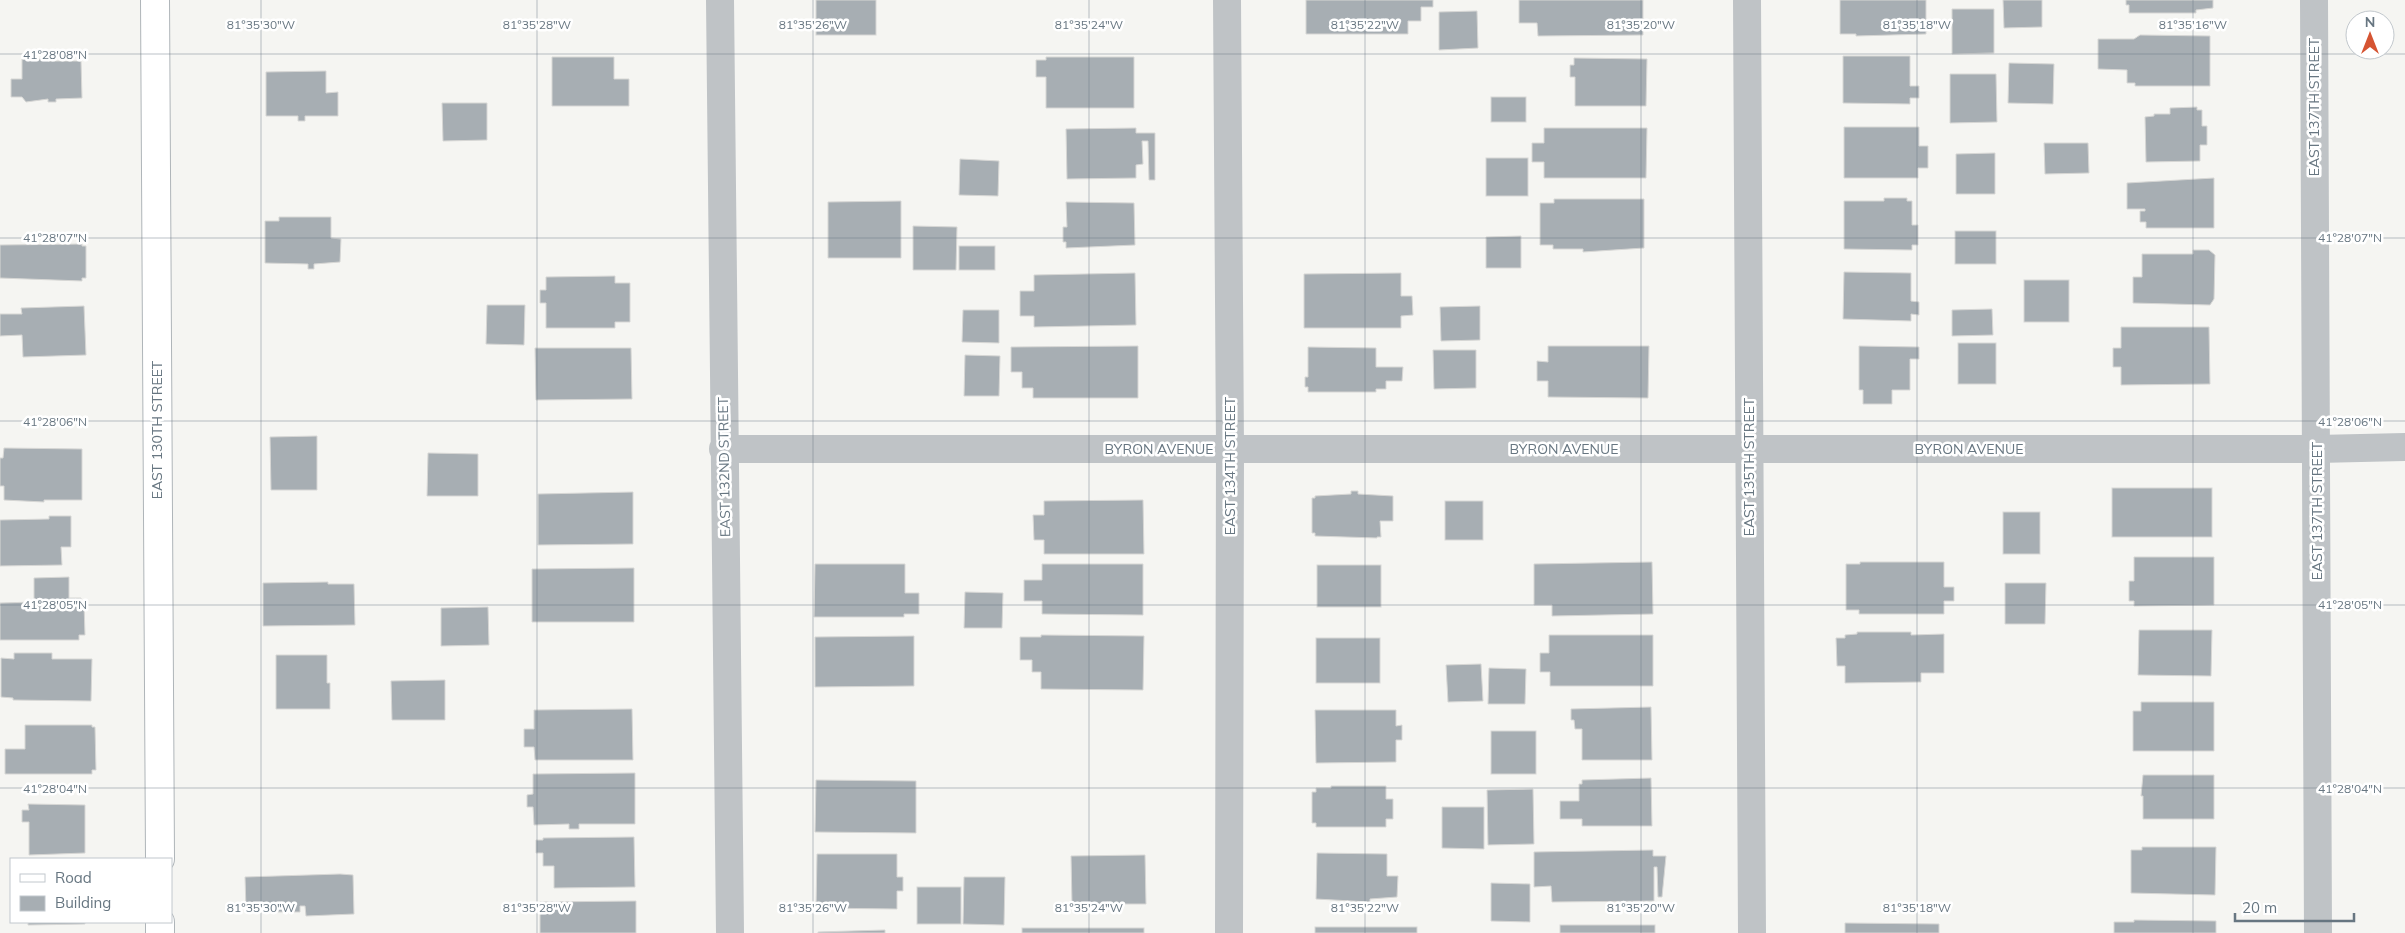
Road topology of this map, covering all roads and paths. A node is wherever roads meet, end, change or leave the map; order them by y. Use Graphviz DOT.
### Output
graph roads {
  1 [pos="155,0"];
  2 [pos="720,0"];
  3 [pos="1227,0"];
  4 [pos="1747,0"];
  5 [pos="2314,0"];
  6 [pos="2405,447"];
  7 [pos="723,449"];
  8 [pos="1230,449"];
  9 [pos="1749,449"];
  10 [pos="2317,449"];
  11 [pos="160,858"];
  12 [pos="730,933"];
  13 [pos="1229,933"];
  14 [pos="1752,933"];
  15 [pos="2318,933"];
  1 -- 11 [label="street, EAST 130TH STREET"];
  2 -- 7 [label="street, EAST 132ND STREET"];
  3 -- 8 [label="street, EAST 134TH STREET"];
  4 -- 9 [label="street, EAST 135TH STREET"];
  5 -- 10 [label="street, EAST 137TH STREET"];
  6 -- 10 [label="street, BYRON AVENUE"];
  7 -- 8 [label="street, BYRON AVENUE"];
  7 -- 12 [label="street, EAST 132ND STREET"];
  8 -- 9 [label="street, BYRON AVENUE"];
  8 -- 13 [label="street, EAST 134TH STREET"];
  9 -- 10 [label="street, BYRON AVENUE"];
  9 -- 14 [label="street, EAST 135TH STREET"];
  10 -- 15 [label="street, EAST 137TH STREET"];
}
